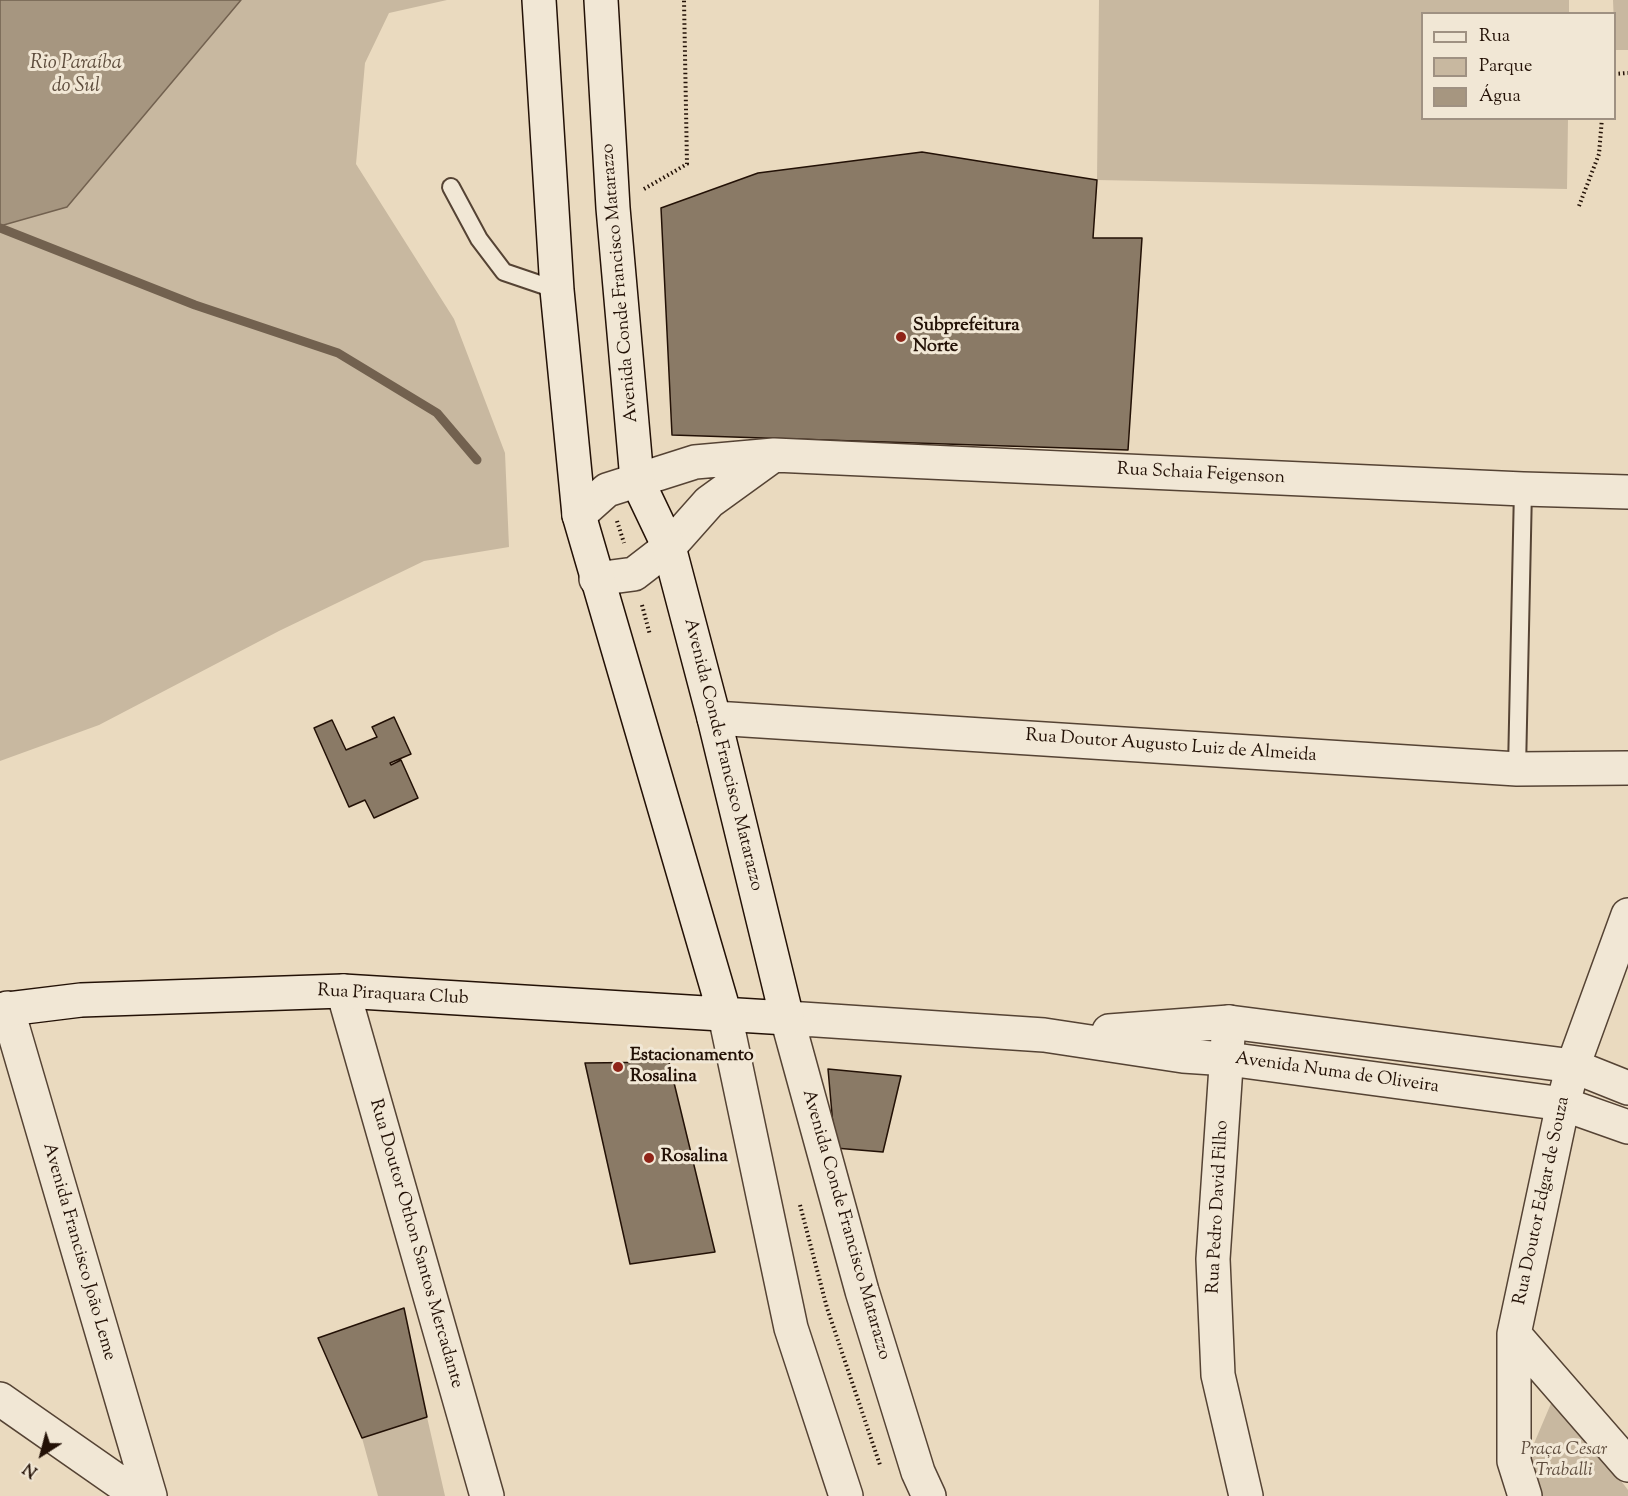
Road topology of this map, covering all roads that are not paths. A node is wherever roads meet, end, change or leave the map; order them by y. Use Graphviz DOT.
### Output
graph roads {
  1 [pos="539,0"];
  2 [pos="601,0"];
  3 [pos="451,187"];
  4 [pos="557,290"];
  5 [pos="774,455"];
  6 [pos="637,480"];
  7 [pos="1522,489"];
  8 [pos="1628,492"];
  9 [pos="579,515"];
  10 [pos="669,547"];
  11 [pos="596,579"];
  12 [pos="714,718"];
  13 [pos="1628,768"];
  14 [pos="1517,769"];
  15 [pos="1628,915"];
  16 [pos="343,991"];
  17 [pos="3,1009"];
  18 [pos="725,1015"];
  19 [pos="787,1018"];
  20 [pos="1229,1022"];
  21 [pos="1044,1035"];
  22 [pos="1228,1059"];
  23 [pos="1573,1066"];
  24 [pos="1628,1088"];
  25 [pos="1563,1104"];
  26 [pos="1628,1127"];
  27 [pos="1514,1334"];
  28 [pos="0,1399"];
  29 [pos="1628,1465"];
  30 [pos="139,1496"];
  31 [pos="150,1496"];
  32 [pos="487,1496"];
  33 [pos="846,1496"];
  34 [pos="929,1496"];
  35 [pos="1246,1496"];
  36 [pos="1525,1496"];
  1 -- 4 [label="street"];
  2 -- 6 [label="street, Avenida Conde Francisco Matarazzo"];
  3 -- 4 [label="lane"];
  4 -- 9 [label="street"];
  5 -- 6 [label="street, Rua Schaia Feigenson"];
  5 -- 7 [label="street, Rua Schaia Feigenson"];
  5 -- 10 [label="street"];
  6 -- 9 [label="street, Rua Schaia Feigenson"];
  6 -- 10 [label="street, Avenida Conde Francisco Matarazzo"];
  7 -- 8 [label="street, Rua Schaia Feigenson"];
  7 -- 14 [label="lane"];
  9 -- 11 [label="street"];
  10 -- 11 [label="street"];
  10 -- 12 [label="street, Avenida Conde Francisco Matarazzo"];
  11 -- 18 [label="street"];
  12 -- 14 [label="street, Rua Doutor Augusto Luiz de Almeida"];
  12 -- 19 [label="street, Avenida Conde Francisco Matarazzo"];
  13 -- 14 [label="street, Rua Doutor Augusto Luiz de Almeida"];
  15 -- 23 [label="street, Rua Doutor Edgar de Souza"];
  16 -- 17 [label="street, Rua Piraquara Club"];
  16 -- 18 [label="street, Rua Piraquara Club"];
  16 -- 32 [label="street, Rua Doutor Othon Santos Mercadante"];
  17 -- 31 [label="street, Avenida Francisco João Leme"];
  18 -- 19 [label="street, Rua Piraquara Club"];
  18 -- 33 [label="street"];
  19 -- 21 [label="street, Avenida Numa de Oliveira"];
  19 -- 34 [label="street, Avenida Conde Francisco Matarazzo"];
  20 -- 21 [label="street, Avenida Numa de Oliveira"];
  20 -- 22 [label="street, Rua Pedro David Filho"];
  20 -- 23 [label="street, Avenida Numa de Oliveira"];
  21 -- 22 [label="street, Avenida Numa de Oliveira"];
  22 -- 25 [label="street, Avenida Numa de Oliveira"];
  22 -- 35 [label="street, Rua Pedro David Filho"];
  23 -- 24 [label="street, Avenida Numa de Oliveira"];
  23 -- 25 [label="street, Rua Doutor Edgar de Souza"];
  25 -- 26 [label="street, Avenida Numa de Oliveira"];
  25 -- 27 [label="street, Rua Doutor Edgar de Souza"];
  27 -- 29 [label="street"];
  27 -- 36 [label="street, Rua Doutor Edgar de Souza"];
  28 -- 30 [label="street"];
}
